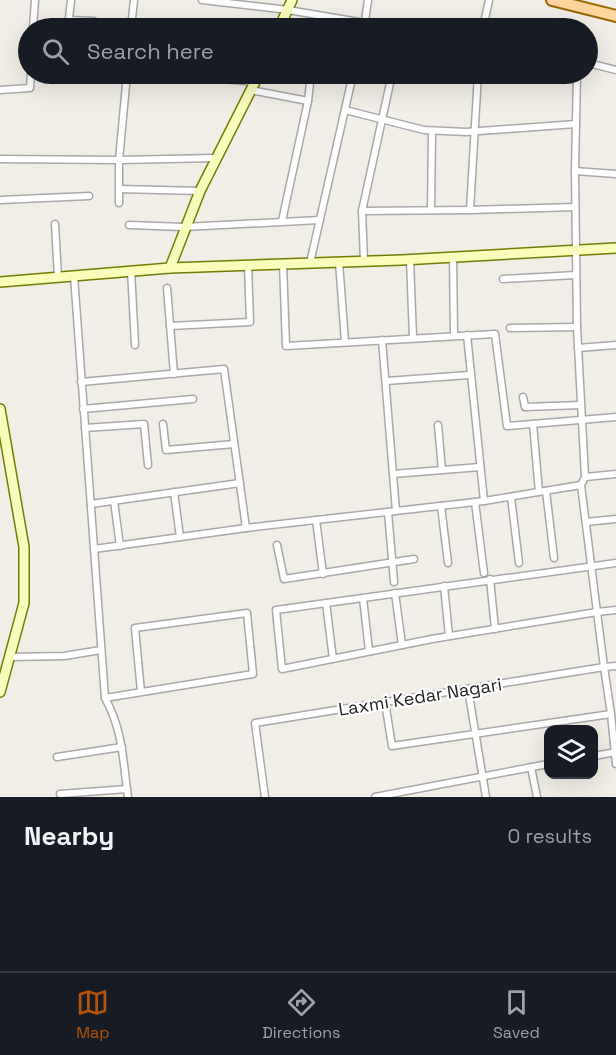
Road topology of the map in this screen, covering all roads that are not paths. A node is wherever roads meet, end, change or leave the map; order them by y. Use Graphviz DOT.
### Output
graph roads {
  1 [pos="35,0"];
  2 [pos="71,0"];
  3 [pos="134,0"];
  4 [pos="202,0"];
  5 [pos="292,0"];
  6 [pos="368,0"];
  7 [pos="489,0"];
  8 [pos="552,0"];
  9 [pos="232,2"];
  10 [pos="288,10"];
  11 [pos="326,16"];
  12 [pos="616,16"];
  13 [pos="34,18"];
  14 [pos="68,18"];
  15 [pos="132,18"];
  16 [pos="284,18"];
  17 [pos="323,18"];
  18 [pos="334,18"];
  19 [pos="365,18"];
  20 [pos="485,18"];
  21 [pos="598,65"];
  22 [pos="616,69"];
  23 [pos="30,84"];
  24 [pos="126,84"];
  25 [pos="254,84"];
  26 [pos="261,84"];
  27 [pos="310,84"];
  28 [pos="351,84"];
  29 [pos="390,84"];
  30 [pos="477,84"];
  31 [pos="577,84"];
  32 [pos="0,90"];
  33 [pos="308,101"];
  34 [pos="345,110"];
  35 [pos="381,119"];
  36 [pos="576,124"];
  37 [pos="432,130"];
  38 [pos="474,132"];
  39 [pos="216,158"];
  40 [pos="0,159"];
  41 [pos="119,160"];
  42 [pos="575,171"];
  43 [pos="616,174"];
  44 [pos="119,189"];
  45 [pos="200,191"];
  46 [pos="89,196"];
  47 [pos="0,200"];
  48 [pos="119,203"];
  49 [pos="575,207"];
  50 [pos="432,210"];
  51 [pos="470,210"];
  52 [pos="362,211"];
  53 [pos="320,220"];
  54 [pos="282,221"];
  55 [pos="55,224"];
  56 [pos="129,225"];
  57 [pos="184,227"];
  58 [pos="616,248"];
  59 [pos="575,249"];
  60 [pos="453,256"];
  61 [pos="410,259"];
  62 [pos="364,261"];
  63 [pos="339,262"];
  64 [pos="284,263"];
  65 [pos="310,263"];
  66 [pos="248,264"];
  67 [pos="170,268"];
  68 [pos="131,270"];
  69 [pos="576,275"];
  70 [pos="74,276"];
  71 [pos="58,277"];
  72 [pos="503,279"];
  73 [pos="0,282"];
  74 [pos="167,288"];
  75 [pos="170,326"];
  76 [pos="577,327"];
  77 [pos="510,328"];
  78 [pos="454,335"];
  79 [pos="467,335"];
  80 [pos="413,338"];
  81 [pos="382,340"];
  82 [pos="345,342"];
  83 [pos="135,345"];
  84 [pos="616,345"];
  85 [pos="578,348"];
  86 [pos="174,374"];
  87 [pos="470,375"];
  88 [pos="386,381"];
  89 [pos="81,382"];
  90 [pos="523,397"];
  91 [pos="193,399"];
  92 [pos="581,405"];
  93 [pos="0,409"];
  94 [pos="83,409"];
  95 [pos="616,417"];
  96 [pos="582,419"];
  97 [pos="163,424"];
  98 [pos="533,424"];
  99 [pos="438,425"];
  100 [pos="85,428"];
  101 [pos="234,444"];
  102 [pos="148,465"];
  103 [pos="480,467"];
  104 [pos="442,470"];
  105 [pos="393,474"];
  106 [pos="616,474"];
  107 [pos="585,477"];
  108 [pos="240,483"];
  109 [pos="581,485"];
  110 [pos="543,491"];
  111 [pos="174,492"];
  112 [pos="511,497"];
  113 [pos="114,501"];
  114 [pos="484,501"];
  115 [pos="476,502"];
  116 [pos="91,504"];
  117 [pos="441,506"];
  118 [pos="396,511"];
  119 [pos="388,512"];
  120 [pos="616,519"];
  121 [pos="316,520"];
  122 [pos="586,522"];
  123 [pos="246,528"];
  124 [pos="180,537"];
  125 [pos="277,545"];
  126 [pos="120,546"];
  127 [pos="94,549"];
  128 [pos="554,558"];
  129 [pos="414,559"];
  130 [pos="519,562"];
  131 [pos="394,563"];
  132 [pos="448,563"];
  133 [pos="616,563"];
  134 [pos="591,565"];
  135 [pos="484,573"];
  136 [pos="322,574"];
  137 [pos="490,579"];
  138 [pos="394,582"];
  139 [pos="444,586"];
  140 [pos="395,593"];
  141 [pos="363,598"];
  142 [pos="326,603"];
  143 [pos="616,610"];
  144 [pos="597,612"];
  145 [pos="495,629"];
  146 [pos="449,636"];
  147 [pos="402,645"];
  148 [pos="101,650"];
  149 [pos="369,651"];
  150 [pos="10,657"];
  151 [pos="333,659"];
  152 [pos="616,666"];
  153 [pos="604,667"];
  154 [pos="468,689"];
  155 [pos="0,692"];
  156 [pos="141,692"];
  157 [pos="105,698"];
  158 [pos="385,702"];
  159 [pos="611,714"];
  160 [pos="475,734"];
  161 [pos="122,747"];
  162 [pos="616,752"];
  163 [pos="598,755"];
  164 [pos="57,757"];
  165 [pos="616,764"];
  166 [pos="544,765"];
  167 [pos="531,767"];
  168 [pos="482,778"];
  169 [pos="127,789"];
  170 [pos="419,789"];
  171 [pos="60,794"];
  172 [pos="128,797"];
  173 [pos="265,797"];
  174 [pos="375,797"];
  175 [pos="421,797"];
  176 [pos="486,797"];
  177 [pos="537,797"];
  1 -- 13 [label="street"];
  2 -- 14 [label="street"];
  3 -- 15 [label="street"];
  4 -- 9 [label="street"];
  5 -- 10 [label="street"];
  6 -- 19 [label="street"];
  7 -- 20 [label="street"];
  8 -- 12 [label="main road"];
  9 -- 10 [label="street"];
  10 -- 11 [label="street"];
  10 -- 16 [label="street"];
  11 -- 17 [label="street"];
  11 -- 18 [label="street"];
  21 -- 22 [label="street"];
  23 -- 32 [label="street"];
  24 -- 41 [label="street"];
  25 -- 39 [label="street"];
  26 -- 33 [label="street"];
  27 -- 33 [label="street"];
  28 -- 34 [label="street"];
  29 -- 35 [label="street"];
  30 -- 38 [label="street"];
  31 -- 36 [label="street"];
  33 -- 54 [label="street"];
  34 -- 35 [label="street"];
  34 -- 53 [label="street"];
  35 -- 37 [label="street"];
  35 -- 52 [label="street"];
  36 -- 38 [label="street"];
  36 -- 42 [label="street"];
  37 -- 38 [label="street"];
  37 -- 50 [label="street"];
  38 -- 51 [label="street"];
  39 -- 41 [label="street"];
  39 -- 45 [label="street"];
  40 -- 41 [label="street"];
  41 -- 44 [label="street"];
  42 -- 43 [label="street"];
  42 -- 49 [label="street"];
  44 -- 45 [label="street"];
  44 -- 48 [label="street"];
  45 -- 57 [label="street"];
  46 -- 47 [label="street"];
  49 -- 51 [label="street"];
  49 -- 59 [label="street"];
  50 -- 51 [label="street"];
  50 -- 52 [label="street"];
  52 -- 62 [label="street"];
  53 -- 54 [label="street"];
  53 -- 65 [label="street"];
  54 -- 57 [label="street"];
  55 -- 71 [label="street"];
  56 -- 57 [label="street"];
  57 -- 67 [label="street"];
  58 -- 59 [label="street"];
  59 -- 60 [label="street"];
  59 -- 69 [label="street"];
  60 -- 61 [label="street"];
  60 -- 78 [label="street"];
  61 -- 62 [label="street"];
  61 -- 80 [label="street"];
  62 -- 63 [label="street"];
  63 -- 65 [label="street"];
  63 -- 82 [label="street"];
  64 -- 65 [label="street"];
  64 -- 66 [label="street"];
  64 -- 82 [label="street"];
  66 -- 67 [label="street"];
  66 -- 75 [label="street"];
  67 -- 68 [label="street"];
  68 -- 70 [label="street"];
  68 -- 83 [label="street"];
  69 -- 72 [label="street"];
  69 -- 76 [label="street"];
  70 -- 71 [label="street"];
  70 -- 89 [label="street"];
  71 -- 73 [label="street"];
  74 -- 75 [label="street"];
  75 -- 86 [label="street"];
  76 -- 77 [label="street"];
  76 -- 85 [label="street"];
  78 -- 79 [label="street"];
  78 -- 80 [label="street"];
  79 -- 87 [label="street"];
  79 -- 98 [label="street"];
  80 -- 81 [label="street"];
  81 -- 82 [label="street"];
  81 -- 88 [label="street"];
  84 -- 85 [label="street"];
  85 -- 92 [label="street"];
  86 -- 89 [label="street"];
  86 -- 101 [label="street"];
  87 -- 88 [label="street"];
  87 -- 103 [label="street"];
  88 -- 105 [label="street"];
  89 -- 94 [label="street"];
  90 -- 92 [label="street"];
  91 -- 94 [label="street"];
  92 -- 96 [label="street"];
  93 -- 150 [label="street"];
  94 -- 100 [label="street"];
  95 -- 96 [label="street"];
  96 -- 98 [label="street"];
  96 -- 107 [label="street"];
  97 -- 101 [label="street"];
  98 -- 110 [label="street"];
  99 -- 104 [label="street"];
  100 -- 102 [label="street"];
  100 -- 116 [label="street"];
  101 -- 108 [label="street"];
  103 -- 104 [label="street"];
  103 -- 114 [label="street"];
  104 -- 105 [label="street"];
  105 -- 118 [label="street"];
  106 -- 107 [label="street"];
  107 -- 109 [label="street"];
  108 -- 111 [label="street"];
  108 -- 123 [label="street"];
  109 -- 110 [label="street"];
  109 -- 122 [label="street"];
  110 -- 112 [label="street"];
  110 -- 128 [label="street"];
  111 -- 113 [label="street"];
  111 -- 124 [label="street"];
  112 -- 114 [label="street"];
  112 -- 130 [label="street"];
  113 -- 116 [label="street"];
  113 -- 126 [label="street"];
  114 -- 115 [label="street"];
  115 -- 117 [label="street"];
  115 -- 135 [label="street"];
  116 -- 127 [label="street"];
  117 -- 118 [label="street"];
  117 -- 132 [label="street"];
  118 -- 119 [label="street"];
  119 -- 121 [label="street"];
  119 -- 131 [label="street"];
  120 -- 122 [label="street"];
  121 -- 123 [label="street"];
  121 -- 136 [label="street"];
  122 -- 134 [label="street"];
  123 -- 124 [label="street"];
  124 -- 126 [label="street"];
  125 -- 136 [label="street"];
  126 -- 127 [label="street"];
  127 -- 148 [label="street"];
  129 -- 131 [label="street"];
  131 -- 136 [label="street"];
  131 -- 138 [label="street"];
  133 -- 134 [label="street"];
  134 -- 137 [label="street"];
  134 -- 144 [label="street"];
  137 -- 139 [label="street"];
  137 -- 145 [label="street"];
  139 -- 140 [label="street"];
  139 -- 146 [label="street"];
  140 -- 141 [label="street"];
  140 -- 147 [label="street"];
  141 -- 142 [label="street"];
  141 -- 149 [label="street"];
  142 -- 151 [label="street"];
  142 -- 151 [label="street"];
  143 -- 144 [label="street"];
  144 -- 145 [label="street"];
  144 -- 153 [label="street"];
  145 -- 146 [label="street"];
  146 -- 147 [label="street"];
  147 -- 149 [label="street"];
  148 -- 150 [label="street"];
  148 -- 157 [label="street"];
  149 -- 151 [label="street"];
  150 -- 155 [label="street"];
  152 -- 153 [label="street, Laxmi Kedar Nagari"];
  153 -- 154 [label="street, Laxmi Kedar Nagari"];
  153 -- 159 [label="street"];
  154 -- 158 [label="street, Laxmi Kedar Nagari"];
  154 -- 160 [label="street"];
  156 -- 156 [label="street"];
  156 -- 157 [label="street"];
  157 -- 161 [label="street"];
  158 -- 160 [label="street"];
  158 -- 173 [label="street, Laxmi Kedar Nagari"];
  159 -- 160 [label="street"];
  159 -- 162 [label="street"];
  160 -- 168 [label="street"];
  161 -- 164 [label="street"];
  161 -- 169 [label="street"];
  162 -- 163 [label="street"];
  162 -- 165 [label="street"];
  166 -- 167 [label="street"];
  167 -- 168 [label="street"];
  167 -- 177 [label="street"];
  168 -- 170 [label="street"];
  168 -- 176 [label="street"];
  169 -- 171 [label="street"];
  169 -- 172 [label="street"];
  170 -- 174 [label="street"];
  170 -- 175 [label="street"];
}
